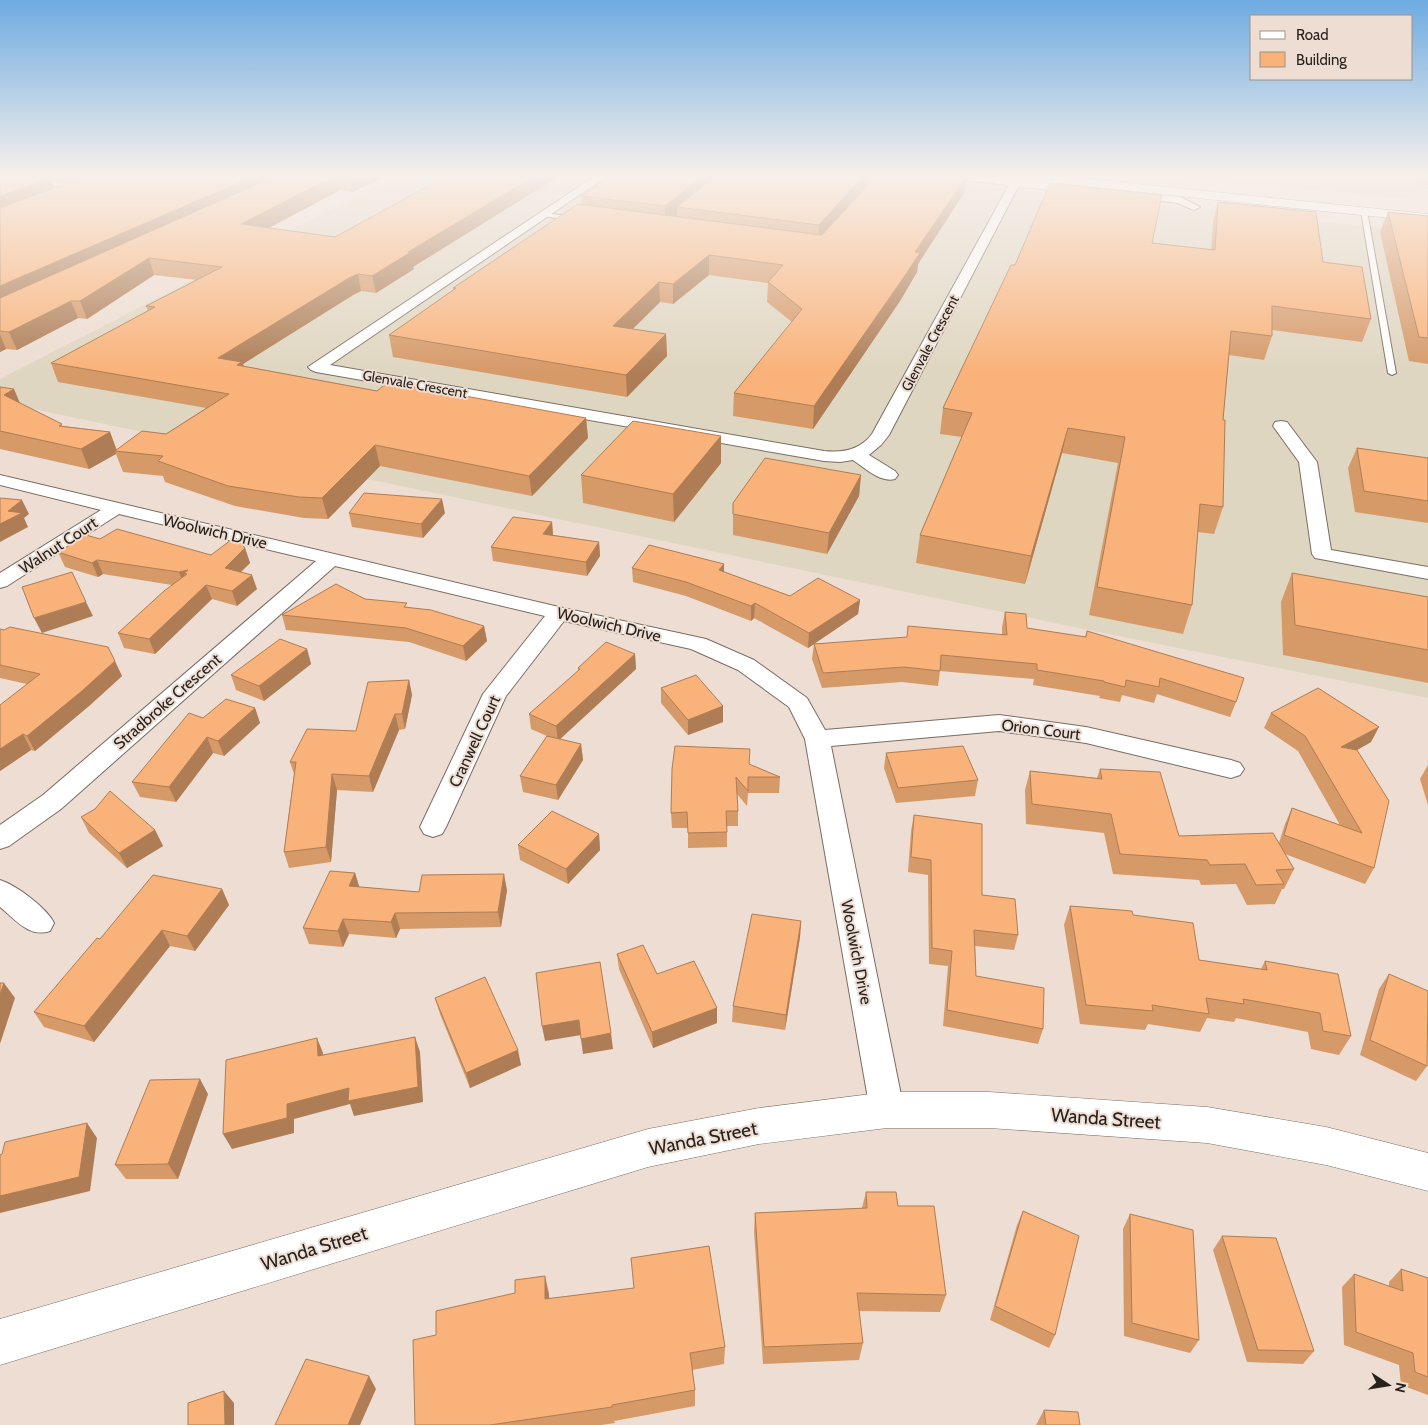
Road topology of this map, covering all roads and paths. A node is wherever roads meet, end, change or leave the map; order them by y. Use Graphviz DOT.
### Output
graph roads {
  1 [pos="507,240"];
  2 [pos="984,240"];
  3 [pos="1369,240"];
  4 [pos="1392,373"];
  5 [pos="1281,426"];
  6 [pos="856,454"];
  7 [pos="889,475"];
  8 [pos="0,480"];
  9 [pos="116,508"];
  10 [pos="332,558"];
  11 [pos="1428,573"];
  12 [pos="0,582"];
  13 [pos="559,613"];
  14 [pos="817,739"];
  15 [pos="1232,769"];
  16 [pos="433,828"];
  17 [pos="0,839"];
  18 [pos="0,891"];
  19 [pos="40,923"];
  20 [pos="886,1110"];
  21 [pos="1428,1172"];
  22 [pos="0,1342"];
  1 -- 6 [label="street, Glenvale Crescent"];
  2 -- 6 [label="street, Glenvale Crescent"];
  3 -- 4 [label="lane"];
  5 -- 11 [label="street"];
  6 -- 7 [label="street"];
  8 -- 9 [label="street, Woolwich Drive"];
  9 -- 10 [label="street, Woolwich Drive"];
  9 -- 12 [label="street, Walnut Court"];
  10 -- 13 [label="street, Woolwich Drive"];
  10 -- 17 [label="street, Stradbroke Crescent"];
  13 -- 14 [label="street, Woolwich Drive"];
  13 -- 16 [label="street, Cranwell Court"];
  14 -- 15 [label="street, Orion Court"];
  14 -- 20 [label="street, Woolwich Drive"];
  18 -- 19 [label="street"];
  20 -- 21 [label="main road, Wanda Street"];
  20 -- 22 [label="main road, Wanda Street"];
}
